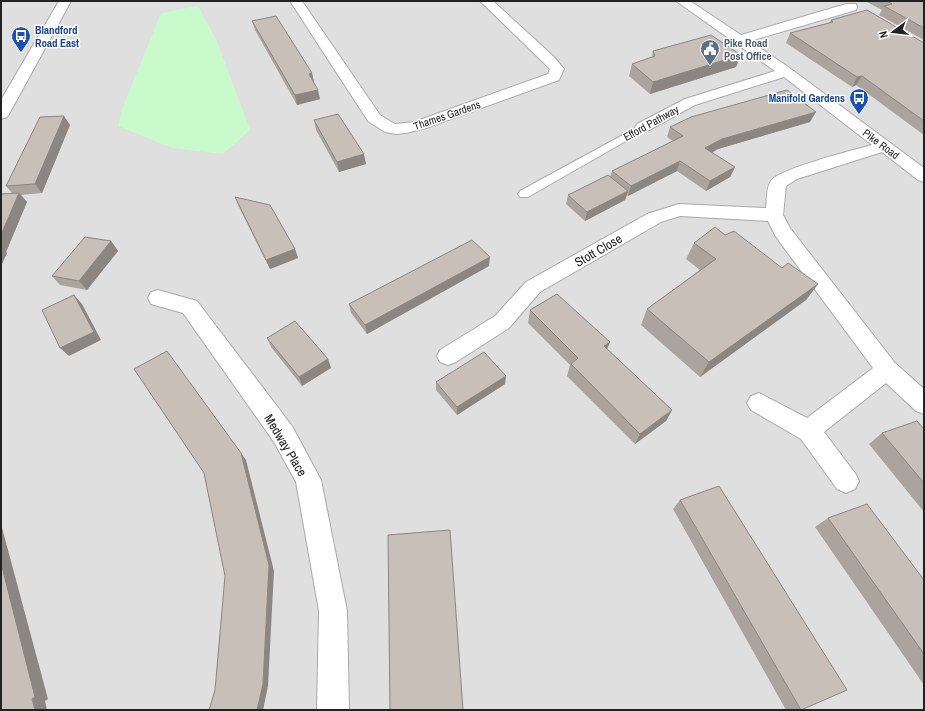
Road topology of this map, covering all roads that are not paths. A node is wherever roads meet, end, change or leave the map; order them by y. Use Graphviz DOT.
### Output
graph roads {
  1 [pos="65,1"];
  2 [pos="296,1"];
  3 [pos="486,1"];
  4 [pos="682,1"];
  5 [pos="846,4"];
  6 [pos="864,14"];
  7 [pos="738,40"];
  8 [pos="786,72"];
  9 [pos="1,114"];
  10 [pos="643,127"];
  11 [pos="885,146"];
  12 [pos="924,176"];
  13 [pos="524,194"];
  14 [pos="774,215"];
  15 [pos="158,298"];
  16 [pos="448,356"];
  17 [pos="887,370"];
  18 [pos="759,403"];
  19 [pos="924,404"];
  20 [pos="809,431"];
  21 [pos="846,481"];
  22 [pos="333,710"];
  1 -- 9 [label="street"];
  2 -- 3 [label="street, Thames Gardens"];
  4 -- 7 [label="street, Pike Road"];
  5 -- 6 [label="street"];
  5 -- 7 [label="street"];
  7 -- 8 [label="street, Pike Road"];
  8 -- 10 [label="street, Efford Pathway"];
  8 -- 11 [label="street, Pike Road"];
  10 -- 13 [label="lane, Efford Pathway"];
  11 -- 12 [label="street, Pike Road"];
  11 -- 14 [label="street"];
  14 -- 16 [label="street, Stott Close"];
  14 -- 17 [label="street"];
  15 -- 22 [label="street, Medway Place"];
  17 -- 19 [label="street"];
  17 -- 20 [label="street"];
  18 -- 20 [label="street"];
  20 -- 21 [label="street"];
}
